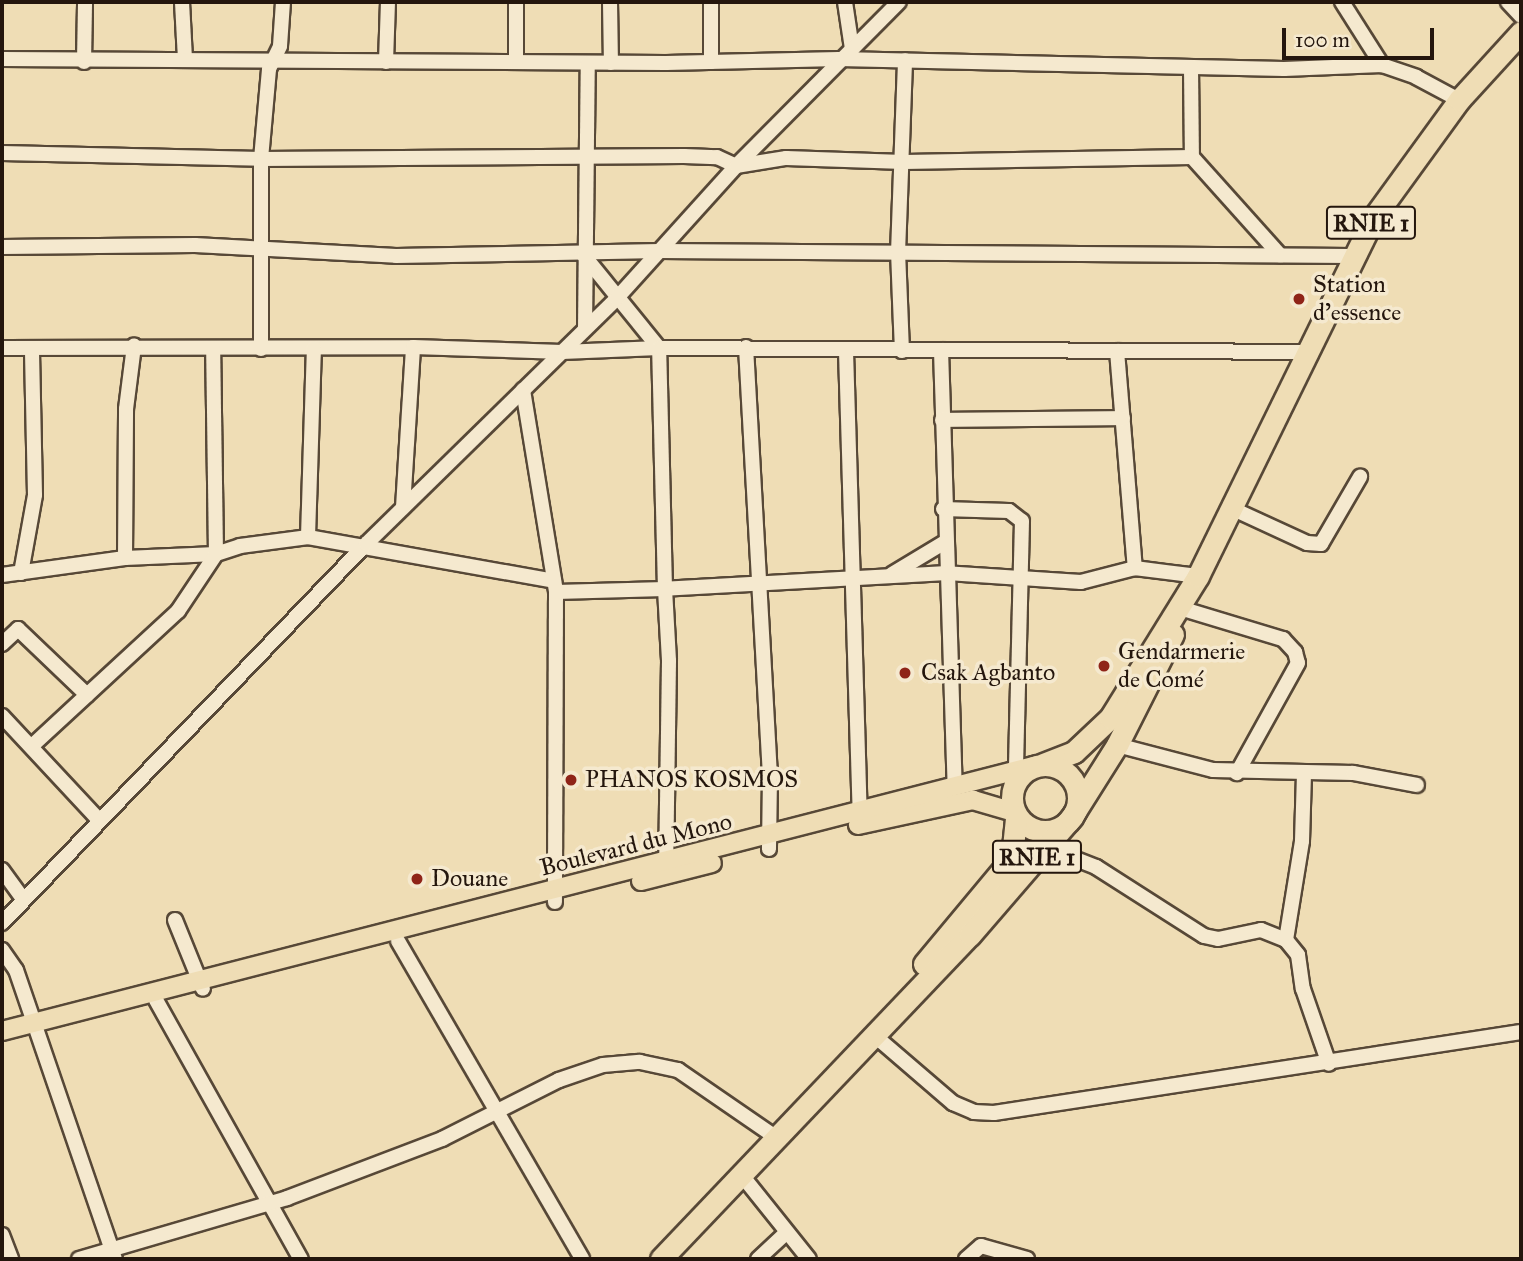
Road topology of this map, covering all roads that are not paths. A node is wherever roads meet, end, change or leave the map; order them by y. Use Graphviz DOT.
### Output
graph roads {
  1 [pos="85,2"];
  2 [pos="182,2"];
  3 [pos="283,2"];
  4 [pos="388,2"];
  5 [pos="516,2"];
  6 [pos="610,2"];
  7 [pos="711,2"];
  8 [pos="845,2"];
  9 [pos="899,2"];
  10 [pos="1342,2"];
  11 [pos="1508,2"];
  12 [pos="1521,16"];
  13 [pos="1521,32"];
  14 [pos="852,49"];
  15 [pos="839,59"];
  16 [pos="2,60"];
  17 [pos="185,60"];
  18 [pos="272,60"];
  19 [pos="516,60"];
  20 [pos="905,60"];
  21 [pos="84,62"];
  22 [pos="386,62"];
  23 [pos="711,62"];
  24 [pos="588,63"];
  25 [pos="611,63"];
  26 [pos="1382,65"];
  27 [pos="1191,67"];
  28 [pos="1459,100"];
  29 [pos="2,153"];
  30 [pos="1192,157"];
  31 [pos="261,159"];
  32 [pos="585,159"];
  33 [pos="904,162"];
  34 [pos="736,166"];
  35 [pos="2,247"];
  36 [pos="259,250"];
  37 [pos="660,251"];
  38 [pos="582,253"];
  39 [pos="898,253"];
  40 [pos="1280,255"];
  41 [pos="1351,256"];
  42 [pos="616,299"];
  43 [pos="585,328"];
  44 [pos="134,346"];
  45 [pos="413,347"];
  46 [pos="747,347"];
  47 [pos="2,348"];
  48 [pos="314,348"];
  49 [pos="659,348"];
  50 [pos="213,349"];
  51 [pos="261,349"];
  52 [pos="32,350"];
  53 [pos="942,350"];
  54 [pos="846,351"];
  55 [pos="902,351"];
  56 [pos="1116,351"];
  57 [pos="562,352"];
  58 [pos="1306,352"];
  59 [pos="523,390"];
  60 [pos="1123,418"];
  61 [pos="942,420"];
  62 [pos="1360,477"];
  63 [pos="403,507"];
  64 [pos="1231,508"];
  65 [pos="943,509"];
  66 [pos="309,537"];
  67 [pos="945,542"];
  68 [pos="366,544"];
  69 [pos="216,554"];
  70 [pos="125,558"];
  71 [pos="1135,568"];
  72 [pos="21,573"];
  73 [pos="947,573"];
  74 [pos="2,575"];
  75 [pos="890,575"];
  76 [pos="1198,576"];
  77 [pos="1024,578"];
  78 [pos="852,579"];
  79 [pos="759,584"];
  80 [pos="555,587"];
  81 [pos="665,589"];
  82 [pos="1178,612"];
  83 [pos="2,644"];
  84 [pos="87,695"];
  85 [pos="2,716"];
  86 [pos="32,746"];
  87 [pos="1117,746"];
  88 [pos="1040,764"];
  89 [pos="1304,772"];
  90 [pos="1016,773"];
  91 [pos="1237,773"];
  92 [pos="955,785"];
  93 [pos="1417,785"];
  94 [pos="1015,814"];
  95 [pos="861,818"];
  96 [pos="1071,818"];
  97 [pos="99,820"];
  98 [pos="769,843"];
  99 [pos="1045,847"];
  100 [pos="666,869"];
  101 [pos="2,870"];
  102 [pos="555,897"];
  103 [pos="23,899"];
  104 [pos="174,920"];
  105 [pos="2,923"];
  106 [pos="1286,940"];
  107 [pos="398,941"];
  108 [pos="2,950"];
  109 [pos="202,984"];
  110 [pos="156,1000"];
  111 [pos="34,1026"];
  112 [pos="2,1031"];
  113 [pos="1521,1032"];
  114 [pos="875,1036"];
  115 [pos="2,1039"];
  116 [pos="845,1062"];
  117 [pos="1329,1064"];
  118 [pos="498,1113"];
  119 [pos="774,1136"];
  120 [pos="740,1174"];
  121 [pos="273,1203"];
  122 [pos="786,1233"];
  123 [pos="2,1235"];
  124 [pos="7,1253"];
  125 [pos="113,1254"];
  126 [pos="79,1259"];
  127 [pos="301,1259"];
  128 [pos="582,1259"];
  129 [pos="662,1259"];
  130 [pos="758,1259"];
  131 [pos="809,1259"];
  132 [pos="966,1259"];
  133 [pos="1027,1259"];
  1 -- 21 [label="street"];
  2 -- 17 [label="street"];
  3 -- 18 [label="street"];
  4 -- 22 [label="street"];
  5 -- 19 [label="street"];
  6 -- 25 [label="street"];
  7 -- 23 [label="street"];
  8 -- 14 [label="street"];
  9 -- 14 [label="street"];
  10 -- 26 [label="street"];
  11 -- 12 [label="street"];
  13 -- 28 [label="highway, RNIE 1"];
  14 -- 15 [label="street"];
  15 -- 20 [label="street"];
  15 -- 23 [label="street"];
  15 -- 34 [label="street"];
  16 -- 21 [label="street"];
  17 -- 18 [label="street"];
  17 -- 21 [label="street"];
  18 -- 22 [label="street"];
  18 -- 31 [label="street"];
  19 -- 22 [label="street"];
  19 -- 24 [label="street"];
  20 -- 27 [label="street"];
  20 -- 33 [label="street"];
  23 -- 25 [label="street"];
  24 -- 25 [label="street"];
  24 -- 32 [label="street"];
  26 -- 27 [label="street"];
  26 -- 28 [label="street"];
  27 -- 30 [label="street"];
  28 -- 41 [label="highway, RNIE 1"];
  29 -- 31 [label="street"];
  30 -- 33 [label="street"];
  30 -- 40 [label="street"];
  31 -- 32 [label="street"];
  31 -- 36 [label="street"];
  32 -- 34 [label="street"];
  32 -- 38 [label="street"];
  33 -- 34 [label="street"];
  33 -- 39 [label="street"];
  34 -- 37 [label="street"];
  35 -- 36 [label="street"];
  36 -- 38 [label="street"];
  36 -- 51 [label="street"];
  37 -- 38 [label="street"];
  37 -- 39 [label="street"];
  37 -- 42 [label="street"];
  38 -- 42 [label="street"];
  38 -- 43 [label="street"];
  39 -- 40 [label="street"];
  39 -- 55 [label="street"];
  40 -- 41 [label="street"];
  41 -- 58 [label="highway, RNIE 1"];
  42 -- 43 [label="street"];
  42 -- 49 [label="street"];
  43 -- 57 [label="street"];
  44 -- 50 [label="street"];
  44 -- 52 [label="street"];
  44 -- 70 [label="street"];
  45 -- 48 [label="street"];
  45 -- 57 [label="street"];
  45 -- 63 [label="street"];
  46 -- 49 [label="street"];
  46 -- 54 [label="street"];
  46 -- 79 [label="street"];
  47 -- 52 [label="street"];
  48 -- 51 [label="street"];
  48 -- 66 [label="street"];
  49 -- 57 [label="street"];
  49 -- 81 [label="street"];
  50 -- 51 [label="street"];
  50 -- 69 [label="street"];
  52 -- 72 [label="street"];
  53 -- 55 [label="street"];
  53 -- 56 [label="street"];
  53 -- 61 [label="street"];
  54 -- 55 [label="street"];
  54 -- 78 [label="street"];
  56 -- 58 [label="street"];
  56 -- 60 [label="street"];
  57 -- 59 [label="street"];
  58 -- 64 [label="highway, RNIE 1"];
  59 -- 63 [label="street"];
  59 -- 80 [label="street"];
  60 -- 61 [label="street"];
  60 -- 71 [label="street"];
  61 -- 65 [label="street"];
  62 -- 64 [label="street"];
  63 -- 68 [label="street"];
  64 -- 76 [label="highway, RNIE 1"];
  65 -- 67 [label="street"];
  65 -- 77 [label="street"];
  66 -- 68 [label="street"];
  66 -- 69 [label="street"];
  67 -- 73 [label="street"];
  67 -- 75 [label="street"];
  68 -- 80 [label="street"];
  68 -- 97 [label="street"];
  69 -- 70 [label="street"];
  69 -- 84 [label="street"];
  70 -- 72 [label="street"];
  71 -- 76 [label="street"];
  71 -- 77 [label="street"];
  72 -- 74 [label="street"];
  73 -- 75 [label="street"];
  73 -- 77 [label="street"];
  73 -- 92 [label="street"];
  75 -- 78 [label="street"];
  76 -- 82 [label="highway, RNIE 1"];
  77 -- 90 [label="street"];
  78 -- 79 [label="street"];
  78 -- 95 [label="street"];
  79 -- 81 [label="street"];
  79 -- 98 [label="street"];
  80 -- 81 [label="street"];
  80 -- 102 [label="street"];
  81 -- 100 [label="street"];
  82 -- 87 [label="highway, RNIE 1"];
  82 -- 88 [label="highway, RNIE 1"];
  82 -- 91 [label="street"];
  83 -- 84 [label="street"];
  84 -- 86 [label="street"];
  85 -- 86 [label="street"];
  86 -- 97 [label="street"];
  87 -- 91 [label="street"];
  87 -- 96 [label="highway, RNIE 1"];
  88 -- 90 [label="main road, Boulevard du Mono"];
  88 -- 94 [label="highway"];
  88 -- 96 [label="highway"];
  89 -- 91 [label="street"];
  89 -- 93 [label="street"];
  89 -- 106 [label="street"];
  90 -- 92 [label="main road, Boulevard du Mono"];
  92 -- 95 [label="main road, Boulevard du Mono"];
  94 -- 95 [label="main road, Boulevard du Mono"];
  94 -- 96 [label="highway"];
  94 -- 116 [label="highway, RNIE 1"];
  95 -- 98 [label="main road, Boulevard du Mono"];
  96 -- 99 [label="highway, RNIE 1"];
  97 -- 103 [label="street"];
  98 -- 100 [label="main road, Boulevard du Mono"];
  99 -- 106 [label="street"];
  99 -- 114 [label="highway, RNIE 1"];
  100 -- 102 [label="main road, Boulevard du Mono"];
  101 -- 103 [label="street"];
  102 -- 107 [label="main road, Boulevard du Mono"];
  102 -- 109 [label="main road, Boulevard du Mono"];
  103 -- 105 [label="street"];
  104 -- 109 [label="street"];
  106 -- 117 [label="street"];
  107 -- 109 [label="main road, Boulevard du Mono"];
  107 -- 118 [label="street"];
  108 -- 111 [label="street"];
  109 -- 110 [label="main road, Boulevard du Mono"];
  109 -- 111 [label="main road, Boulevard du Mono"];
  110 -- 111 [label="main road, Boulevard du Mono"];
  110 -- 121 [label="street"];
  111 -- 112 [label="main road, Boulevard du Mono"];
  111 -- 115 [label="main road, Boulevard du Mono"];
  111 -- 125 [label="street"];
  113 -- 117 [label="street"];
  114 -- 116 [label="highway, RNIE 1"];
  114 -- 117 [label="street"];
  116 -- 119 [label="highway, RNIE 1"];
  118 -- 119 [label="street"];
  118 -- 121 [label="street"];
  118 -- 128 [label="street"];
  119 -- 120 [label="highway, RNIE 1"];
  120 -- 122 [label="street"];
  120 -- 129 [label="highway, RNIE 1"];
  121 -- 125 [label="street"];
  121 -- 127 [label="street"];
  122 -- 130 [label="street"];
  122 -- 131 [label="street"];
  123 -- 124 [label="street"];
  125 -- 126 [label="street"];
  132 -- 133 [label="street"];
}
